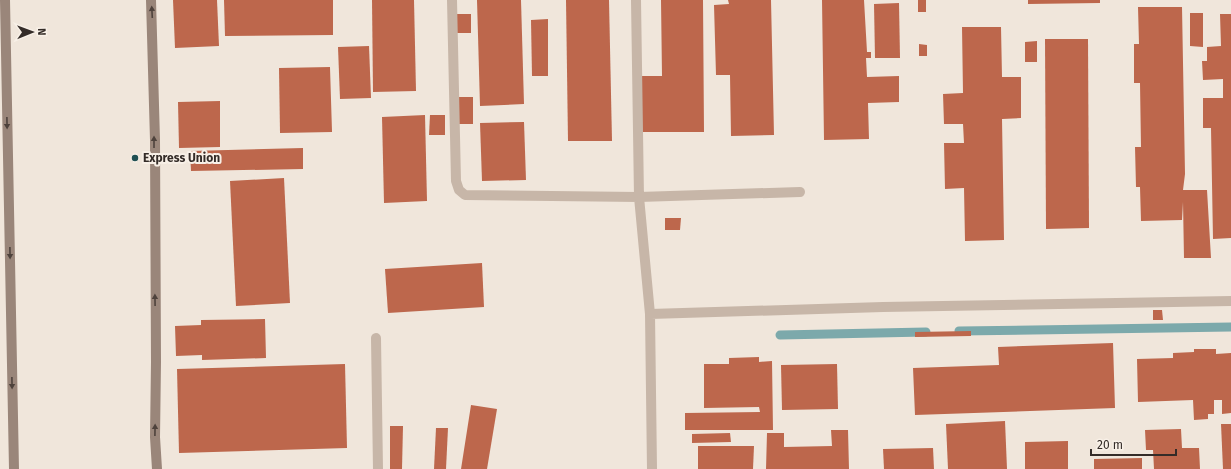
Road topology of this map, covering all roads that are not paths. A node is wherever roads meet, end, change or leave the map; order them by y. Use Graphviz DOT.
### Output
graph roads {
  1 [pos="5,0"];
  2 [pos="151,0"];
  3 [pos="452,0"];
  4 [pos="636,0"];
  5 [pos="800,192"];
  6 [pos="639,197"];
  7 [pos="1231,301"];
  8 [pos="650,314"];
  9 [pos="376,338"];
  10 [pos="14,469"];
  11 [pos="157,469"];
  12 [pos="378,469"];
  13 [pos="652,469"];
  1 -- 10 [label="main road, one-way"];
  11 -- 2 [label="main road, one-way"];
  3 -- 6 [label="street"];
  4 -- 6 [label="street"];
  5 -- 6 [label="street"];
  6 -- 8 [label="street"];
  7 -- 8 [label="street"];
  8 -- 13 [label="street"];
  9 -- 12 [label="street"];
}
